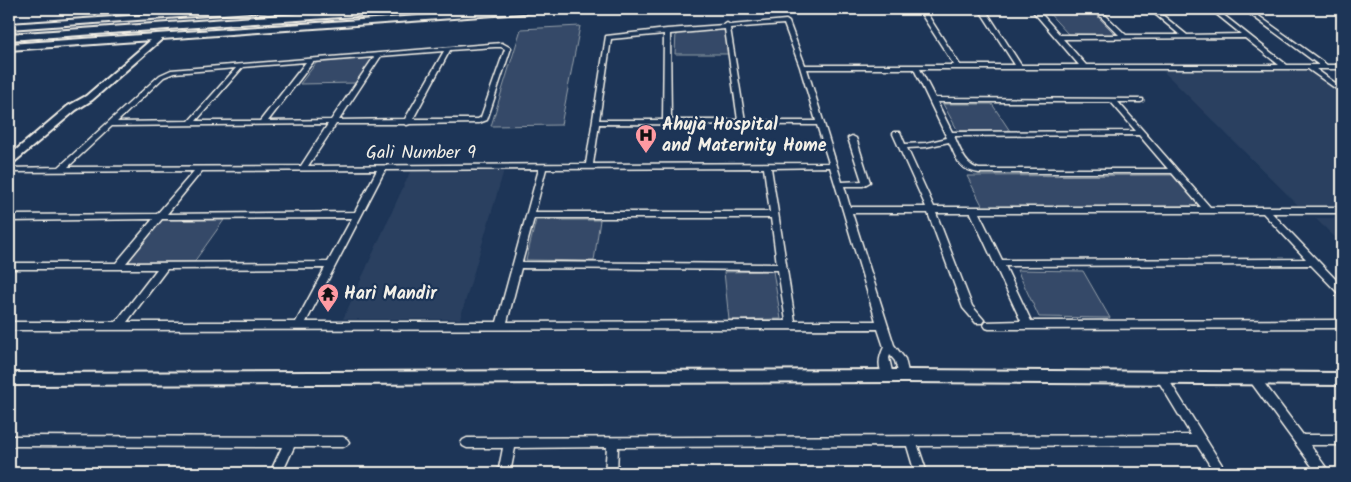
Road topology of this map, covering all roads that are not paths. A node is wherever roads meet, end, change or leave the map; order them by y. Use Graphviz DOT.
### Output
graph roads {
  1 [pos="265,9"];
  2 [pos="348,9"];
  3 [pos="413,9"];
  4 [pos="550,9"];
  5 [pos="921,9"];
  6 [pos="982,9"];
  7 [pos="1034,9"];
  8 [pos="1096,9"];
  9 [pos="1152,9"];
  10 [pos="1213,9"];
  11 [pos="1246,9"];
  12 [pos="1335,9"];
  13 [pos="312,10"];
  14 [pos="1342,13"];
  15 [pos="237,21"];
  16 [pos="374,21"];
  17 [pos="727,25"];
  18 [pos="9,27"];
  19 [pos="278,28"];
  20 [pos="666,30"];
  21 [pos="9,32"];
  22 [pos="160,36"];
  23 [pos="1124,36"];
  24 [pos="1185,36"];
  25 [pos="1247,36"];
  26 [pos="9,37"];
  27 [pos="1059,37"];
  28 [pos="9,47"];
  29 [pos="448,49"];
  30 [pos="379,54"];
  31 [pos="311,60"];
  32 [pos="242,66"];
  33 [pos="803,67"];
  34 [pos="916,67"];
  35 [pos="958,67"];
  36 [pos="1019,67"];
  37 [pos="1084,67"];
  38 [pos="1285,67"];
  39 [pos="1309,67"];
  40 [pos="1324,67"];
  41 [pos="1342,67"];
  42 [pos="1342,91"];
  43 [pos="89,98"];
  44 [pos="932,100"];
  45 [pos="1113,100"];
  46 [pos="1141,100"];
  47 [pos="596,122"];
  48 [pos="667,122"];
  49 [pos="262,123"];
  50 [pos="333,123"];
  51 [pos="407,123"];
  52 [pos="742,123"];
  53 [pos="820,123"];
  54 [pos="112,124"];
  55 [pos="190,124"];
  56 [pos="897,134"];
  57 [pos="1142,134"];
  58 [pos="951,136"];
  59 [pos="852,138"];
  60 [pos="902,146"];
  61 [pos="9,161"];
  62 [pos="833,165"];
  63 [pos="589,166"];
  64 [pos="767,166"];
  65 [pos="543,167"];
  66 [pos="303,168"];
  67 [pos="382,168"];
  68 [pos="200,169"];
  69 [pos="9,170"];
  70 [pos="61,170"];
  71 [pos="1174,171"];
  72 [pos="839,184"];
  73 [pos="847,210"];
  74 [pos="931,210"];
  75 [pos="974,210"];
  76 [pos="1208,210"];
  77 [pos="1264,210"];
  78 [pos="1342,210"];
  79 [pos="530,215"];
  80 [pos="775,215"];
  81 [pos="357,216"];
  82 [pos="160,217"];
  83 [pos="9,219"];
  84 [pos="1313,262"];
  85 [pos="999,263"];
  86 [pos="331,265"];
  87 [pos="517,265"];
  88 [pos="9,266"];
  89 [pos="118,266"];
  90 [pos="164,266"];
  91 [pos="782,267"];
  92 [pos="1342,292"];
  93 [pos="978,320"];
  94 [pos="1342,324"];
  95 [pos="791,325"];
  96 [pos="882,325"];
  97 [pos="989,325"];
  98 [pos="9,326"];
  99 [pos="119,326"];
  100 [pos="299,326"];
  101 [pos="501,326"];
  102 [pos="1028,326"];
  103 [pos="889,347"];
  104 [pos="888,376"];
  105 [pos="904,376"];
  106 [pos="1160,377"];
  107 [pos="1254,378"];
  108 [pos="9,379"];
  109 [pos="1342,379"];
  110 [pos="1200,440"];
  111 [pos="1300,440"];
  112 [pos="1342,440"];
  113 [pos="9,441"];
  114 [pos="911,441"];
  115 [pos="290,442"];
  116 [pos="343,442"];
  117 [pos="613,442"];
  118 [pos="510,443"];
  119 [pos="468,444"];
  120 [pos="276,473"];
  121 [pos="504,473"];
  122 [pos="611,473"];
  123 [pos="921,473"];
  124 [pos="1221,473"];
  125 [pos="1324,473"];
  1 -- 18 [label="street"];
  2 -- 13 [label="highway"];
  3 -- 15 [label="highway"];
  3 -- 16 [label="highway"];
  4 -- 16 [label="street"];
  5 -- 35 [label="street"];
  6 -- 36 [label="street"];
  7 -- 27 [label="street"];
  8 -- 23 [label="street"];
  9 -- 24 [label="street"];
  10 -- 25 [label="street"];
  11 -- 40 [label="street"];
  12 -- 14 [label="street"];
  13 -- 21 [label="highway"];
  15 -- 19 [label="highway"];
  15 -- 26 [label="highway"];
  16 -- 19 [label="street"];
  17 -- 20 [label="street"];
  17 -- 33 [label="street"];
  17 -- 52 [label="street"];
  19 -- 22 [label="street"];
  20 -- 47 [label="street"];
  20 -- 48 [label="street"];
  22 -- 28 [label="street"];
  22 -- 43 [label="street"];
  23 -- 24 [label="street"];
  23 -- 27 [label="street"];
  24 -- 25 [label="street"];
  25 -- 38 [label="street"];
  27 -- 37 [label="street"];
  29 -- 30 [label="street"];
  29 -- 51 [label="street"];
  29 -- 51 [label="street"];
  30 -- 31 [label="street"];
  30 -- 50 [label="street"];
  31 -- 32 [label="street"];
  31 -- 49 [label="street"];
  32 -- 54 [label="street"];
  32 -- 55 [label="street"];
  33 -- 34 [label="street"];
  33 -- 53 [label="street"];
  34 -- 35 [label="street"];
  34 -- 44 [label="street"];
  35 -- 36 [label="street"];
  36 -- 37 [label="street"];
  37 -- 38 [label="street"];
  38 -- 39 [label="street"];
  39 -- 40 [label="street"];
  39 -- 42 [label="street"];
  40 -- 41 [label="street"];
  43 -- 61 [label="street"];
  43 -- 69 [label="street"];
  44 -- 45 [label="street"];
  44 -- 58 [label="street"];
  45 -- 46 [label="street"];
  45 -- 57 [label="street"];
  47 -- 48 [label="street"];
  47 -- 63 [label="street"];
  48 -- 52 [label="street"];
  49 -- 50 [label="street"];
  49 -- 55 [label="street"];
  50 -- 51 [label="street"];
  50 -- 66 [label="street"];
  52 -- 53 [label="street"];
  53 -- 62 [label="street"];
  54 -- 55 [label="street"];
  54 -- 70 [label="street"];
  56 -- 60 [label="street"];
  57 -- 58 [label="street"];
  57 -- 71 [label="street"];
  58 -- 60 [label="street"];
  58 -- 71 [label="street"];
  59 -- 72 [label="street"];
  60 -- 74 [label="street"];
  62 -- 64 [label="street, Gali Number 9"];
  62 -- 72 [label="street"];
  63 -- 64 [label="street, Gali Number 9"];
  63 -- 65 [label="street, Gali Number 9"];
  64 -- 80 [label="street"];
  65 -- 67 [label="street, Gali Number 9"];
  65 -- 79 [label="street"];
  66 -- 67 [label="street, Gali Number 9"];
  66 -- 68 [label="street, Gali Number 9"];
  67 -- 81 [label="street"];
  68 -- 70 [label="street, Gali Number 9"];
  68 -- 82 [label="street"];
  69 -- 70 [label="street, Gali Number 9"];
  71 -- 76 [label="street"];
  72 -- 73 [label="street"];
  73 -- 74 [label="street"];
  73 -- 96 [label="street"];
  74 -- 75 [label="street"];
  74 -- 93 [label="street"];
  75 -- 76 [label="street"];
  75 -- 85 [label="street"];
  76 -- 77 [label="street"];
  77 -- 78 [label="street"];
  77 -- 84 [label="street"];
  79 -- 80 [label="street"];
  79 -- 87 [label="street"];
  80 -- 91 [label="street"];
  81 -- 82 [label="street"];
  81 -- 86 [label="street"];
  82 -- 83 [label="street"];
  82 -- 89 [label="street"];
  84 -- 85 [label="street"];
  84 -- 92 [label="street"];
  85 -- 102 [label="street"];
  86 -- 90 [label="street"];
  86 -- 100 [label="street"];
  87 -- 91 [label="street"];
  87 -- 101 [label="street"];
  88 -- 89 [label="street"];
  89 -- 90 [label="street"];
  90 -- 99 [label="street"];
  91 -- 95 [label="street"];
  94 -- 102 [label="street"];
  95 -- 96 [label="street"];
  95 -- 101 [label="street"];
  96 -- 103 [label="street"];
  97 -- 102 [label="street"];
  98 -- 99 [label="street"];
  99 -- 100 [label="street"];
  100 -- 101 [label="street"];
  103 -- 104 [label="street"];
  103 -- 105 [label="street"];
  104 -- 105 [label="street"];
  104 -- 108 [label="street"];
  105 -- 106 [label="street"];
  106 -- 107 [label="street"];
  106 -- 110 [label="street"];
  107 -- 109 [label="street"];
  107 -- 111 [label="street"];
  110 -- 114 [label="street"];
  110 -- 124 [label="street"];
  111 -- 112 [label="street"];
  111 -- 125 [label="street"];
  113 -- 115 [label="street"];
  114 -- 117 [label="street"];
  114 -- 123 [label="street"];
  115 -- 116 [label="street"];
  115 -- 120 [label="street"];
  117 -- 118 [label="street"];
  117 -- 122 [label="street"];
  118 -- 119 [label="street"];
  118 -- 121 [label="street"];
}
